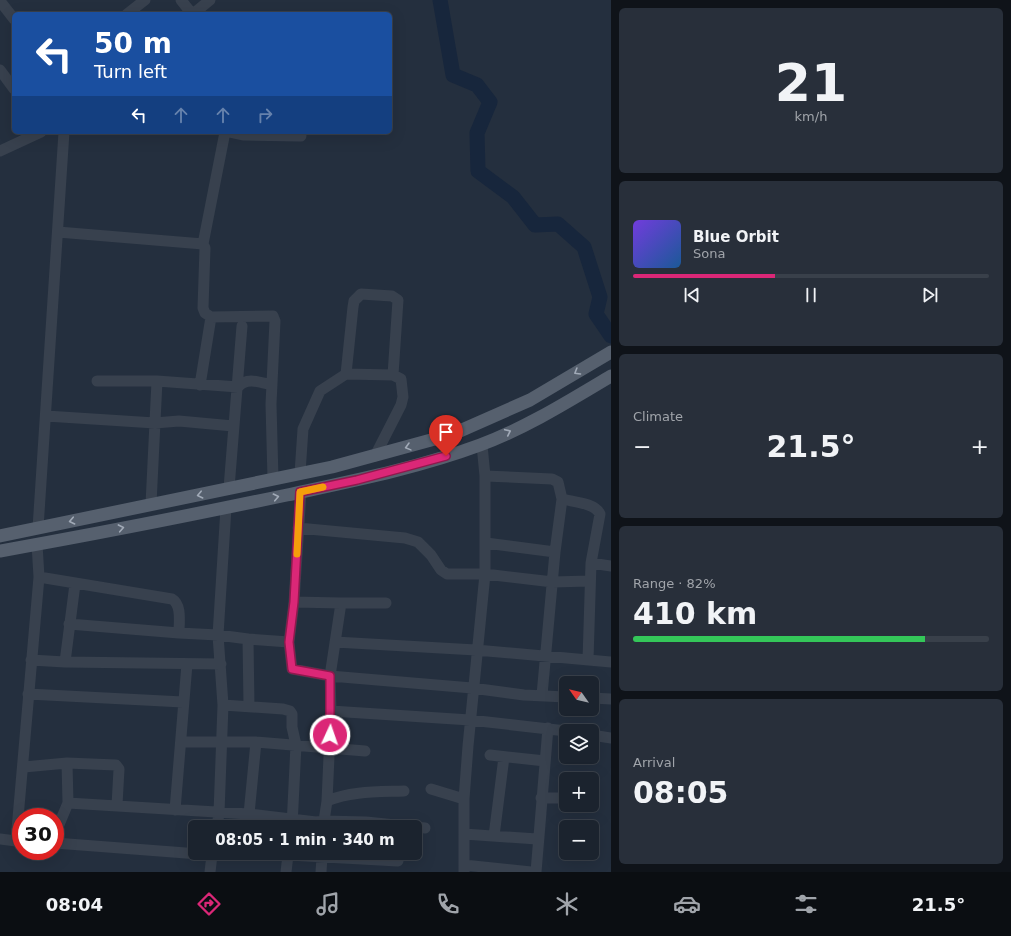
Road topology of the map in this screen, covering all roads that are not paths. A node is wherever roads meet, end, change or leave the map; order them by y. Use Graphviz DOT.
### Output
graph roads {
  1 [pos="182,0"];
  2 [pos="210,0"];
  3 [pos="0,1"];
  4 [pos="143,1"];
  5 [pos="129,12"];
  6 [pos="191,12"];
  7 [pos="195,12"];
  8 [pos="12,16"];
  9 [pos="0,70"];
  10 [pos="12,86"];
  11 [pos="37,134"];
  12 [pos="225,134"];
  13 [pos="239,134"];
  14 [pos="301,136"];
  15 [pos="63,139"];
  16 [pos="0,151"];
  17 [pos="58,232"];
  18 [pos="203,244"];
  19 [pos="211,317"];
  20 [pos="242,326"];
  21 [pos="611,352"];
  22 [pos="346,374"];
  23 [pos="393,375"];
  24 [pos="611,376"];
  25 [pos="97,381"];
  26 [pos="158,381"];
  27 [pos="200,385"];
  28 [pos="272,385"];
  29 [pos="238,387"];
  30 [pos="530,400"];
  31 [pos="46,416"];
  32 [pos="540,418"];
  33 [pos="155,424"];
  34 [pos="233,426"];
  35 [pos="482,444"];
  36 [pos="375,456"];
  37 [pos="300,473"];
  38 [pos="485,476"];
  39 [pos="272,479"];
  40 [pos="246,485"];
  41 [pos="229,488"];
  42 [pos="300,492"];
  43 [pos="562,499"];
  44 [pos="249,503"];
  45 [pos="152,504"];
  46 [pos="226,508"];
  47 [pos="38,528"];
  48 [pos="298,528"];
  49 [pos="0,536"];
  50 [pos="486,543"];
  51 [pos="37,544"];
  52 [pos="0,551"];
  53 [pos="555,552"];
  54 [pos="591,563"];
  55 [pos="611,566"];
  56 [pos="485,574"];
  57 [pos="39,577"];
  58 [pos="590,581"];
  59 [pos="552,582"];
  60 [pos="75,584"];
  61 [pos="294,602"];
  62 [pos="341,603"];
  63 [pos="386,603"];
  64 [pos="69,624"];
  65 [pos="179,633"];
  66 [pos="218,635"];
  67 [pos="248,639"];
  68 [pos="289,642"];
  69 [pos="335,642"];
  70 [pos="476,650"];
  71 [pos="545,656"];
  72 [pos="32,660"];
  73 [pos="588,660"];
  74 [pos="65,662"];
  75 [pos="611,662"];
  76 [pos="187,664"];
  77 [pos="221,664"];
  78 [pos="330,676"];
  79 [pos="472,688"];
  80 [pos="28,694"];
  81 [pos="542,695"];
  82 [pos="559,696"];
  83 [pos="599,699"];
  84 [pos="611,700"];
  85 [pos="183,702"];
  86 [pos="223,706"];
  87 [pos="249,706"];
  88 [pos="331,711"];
  89 [pos="470,720"];
  90 [pos="548,728"];
  91 [pos="559,730"];
  92 [pos="599,736"];
  93 [pos="611,738"];
  94 [pos="222,741"];
  95 [pos="181,742"];
  96 [pos="256,742"];
  97 [pos="296,745"];
  98 [pos="329,747"];
  99 [pos="365,751"];
  100 [pos="490,755"];
  101 [pos="504,757"];
  102 [pos="545,761"];
  103 [pos="67,763"];
  104 [pos="24,767"];
  105 [pos="431,789"];
  106 [pos="404,791"];
  107 [pos="464,798"];
  108 [pos="541,798"];
  109 [pos="559,798"];
  110 [pos="326,801"];
  111 [pos="68,803"];
  112 [pos="117,806"];
  113 [pos="21,808"];
  114 [pos="175,810"];
  115 [pos="64,813"];
  116 [pos="219,813"];
  117 [pos="249,814"];
  118 [pos="218,820"];
  119 [pos="278,820"];
  120 [pos="292,820"];
  121 [pos="324,820"];
  122 [pos="422,828"];
  123 [pos="425,828"];
  124 [pos="464,834"];
  125 [pos="494,836"];
  126 [pos="0,839"];
  127 [pos="537,839"];
  128 [pos="12,840"];
  129 [pos="64,844"];
  130 [pos="188,852"];
  131 [pos="211,860"];
  132 [pos="287,860"];
  133 [pos="322,860"];
  134 [pos="384,860"];
  135 [pos="398,862"];
  136 [pos="464,869"];
  137 [pos="210,872"];
  138 [pos="286,872"];
  139 [pos="321,872"];
  140 [pos="531,872"];
  141 [pos="536,872"];
  1 -- 6 [label="street"];
  2 -- 7 [label="street"];
  3 -- 8 [label="street"];
  4 -- 5 [label="street"];
  9 -- 10 [label="street"];
  11 -- 16 [label="street"];
  12 -- 18 [label="street"];
  13 -- 14 [label="street"];
  15 -- 17 [label="street"];
  17 -- 18 [label="street"];
  17 -- 31 [label="street"];
  18 -- 19 [label="street"];
  19 -- 27 [label="street"];
  19 -- 28 [label="street"];
  20 -- 29 [label="street"];
  21 -- 30 [label="main road, one-way"];
  22 -- 23 [label="street"];
  22 -- 23 [label="street"];
  22 -- 37 [label="street"];
  23 -- 36 [label="street"];
  24 -- 32 [label="main road"];
  25 -- 26 [label="street"];
  26 -- 27 [label="street"];
  26 -- 33 [label="street"];
  27 -- 29 [label="street"];
  28 -- 29 [label="street"];
  28 -- 39 [label="street"];
  29 -- 34 [label="street"];
  30 -- 32 [label="main road"];
  30 -- 36 [label="main road, one-way"];
  31 -- 33 [label="street"];
  31 -- 47 [label="street"];
  35 -- 32 [label="main road, one-way"];
  33 -- 34 [label="street"];
  33 -- 45 [label="street"];
  34 -- 41 [label="street"];
  35 -- 38 [label="street"];
  35 -- 42 [label="main road"];
  36 -- 37 [label="main road"];
  37 -- 39 [label="main road"];
  38 -- 43 [label="street"];
  38 -- 50 [label="street"];
  39 -- 40 [label="main road"];
  40 -- 41 [label="main road"];
  40 -- 44 [label="main road"];
  41 -- 45 [label="main road, one-way"];
  44 -- 42 [label="main road, one-way"];
  42 -- 48 [label="street"];
  43 -- 53 [label="street"];
  43 -- 54 [label="street"];
  44 -- 46 [label="main road"];
  45 -- 47 [label="main road, one-way"];
  51 -- 46 [label="main road, one-way"];
  46 -- 66 [label="street"];
  47 -- 49 [label="main road"];
  48 -- 56 [label="street"];
  48 -- 61 [label="street"];
  50 -- 53 [label="street"];
  50 -- 56 [label="street"];
  51 -- 52 [label="main road"];
  51 -- 57 [label="street"];
  53 -- 59 [label="street"];
  54 -- 55 [label="street"];
  54 -- 58 [label="street"];
  56 -- 59 [label="street"];
  56 -- 70 [label="street"];
  57 -- 60 [label="street"];
  57 -- 72 [label="street"];
  58 -- 59 [label="street"];
  58 -- 73 [label="street"];
  59 -- 71 [label="street"];
  60 -- 64 [label="street"];
  60 -- 65 [label="street"];
  61 -- 62 [label="street"];
  61 -- 68 [label="street"];
  62 -- 63 [label="street"];
  62 -- 69 [label="street"];
  64 -- 65 [label="street"];
  64 -- 74 [label="street"];
  65 -- 66 [label="street"];
  66 -- 67 [label="street"];
  66 -- 77 [label="street"];
  67 -- 68 [label="street"];
  67 -- 87 [label="street"];
  68 -- 78 [label="street"];
  69 -- 70 [label="street"];
  69 -- 78 [label="street"];
  70 -- 71 [label="street"];
  70 -- 79 [label="street"];
  71 -- 73 [label="street"];
  71 -- 81 [label="street"];
  72 -- 74 [label="street"];
  72 -- 80 [label="street"];
  73 -- 75 [label="street"];
  74 -- 76 [label="street"];
  76 -- 77 [label="street"];
  76 -- 85 [label="street"];
  77 -- 86 [label="street"];
  78 -- 79 [label="street"];
  78 -- 88 [label="street"];
  79 -- 81 [label="street"];
  79 -- 89 [label="street"];
  80 -- 85 [label="street"];
  80 -- 104 [label="street"];
  81 -- 82 [label="street"];
  83 -- 84 [label="street"];
  85 -- 95 [label="street"];
  86 -- 87 [label="street"];
  86 -- 94 [label="street"];
  87 -- 97 [label="street"];
  88 -- 89 [label="street"];
  88 -- 98 [label="street"];
  89 -- 90 [label="street"];
  89 -- 107 [label="street"];
  90 -- 91 [label="street"];
  90 -- 102 [label="street"];
  92 -- 93 [label="street"];
  94 -- 95 [label="street"];
  94 -- 96 [label="street"];
  94 -- 116 [label="street"];
  95 -- 114 [label="street"];
  96 -- 97 [label="street"];
  96 -- 117 [label="street"];
  97 -- 98 [label="street"];
  97 -- 120 [label="street"];
  98 -- 99 [label="street"];
  98 -- 110 [label="street"];
  100 -- 101 [label="street"];
  101 -- 102 [label="street"];
  101 -- 125 [label="street"];
  102 -- 108 [label="street"];
  103 -- 104 [label="street"];
  103 -- 111 [label="street"];
  103 -- 112 [label="street"];
  104 -- 113 [label="street"];
  105 -- 107 [label="street"];
  106 -- 110 [label="street"];
  107 -- 124 [label="street"];
  108 -- 109 [label="street"];
  108 -- 127 [label="street"];
  110 -- 121 [label="street"];
  111 -- 112 [label="street"];
  111 -- 115 [label="street"];
  112 -- 114 [label="street"];
  114 -- 116 [label="street"];
  116 -- 117 [label="street"];
  116 -- 118 [label="street"];
  117 -- 119 [label="street"];
  122 -- 123 [label="street"];
  124 -- 125 [label="street"];
  124 -- 136 [label="street"];
  125 -- 127 [label="street"];
  126 -- 128 [label="street"];
  127 -- 141 [label="street"];
  129 -- 130 [label="street"];
  131 -- 137 [label="street"];
  132 -- 138 [label="street"];
  133 -- 139 [label="street"];
  134 -- 135 [label="street"];
  136 -- 140 [label="street"];
}
